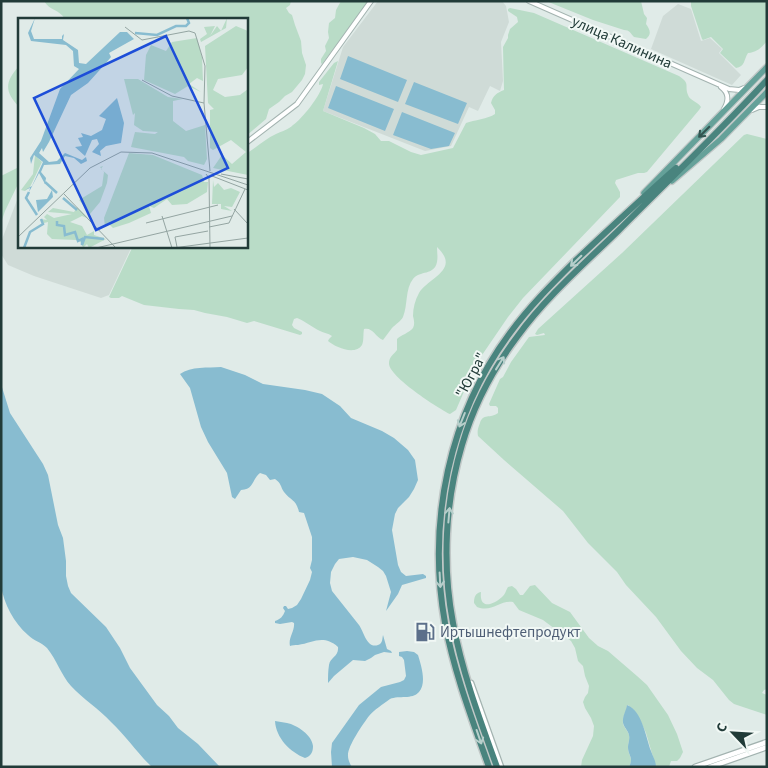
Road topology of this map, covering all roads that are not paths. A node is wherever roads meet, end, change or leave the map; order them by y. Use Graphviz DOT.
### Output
graph roads {
  1 [pos="371,1"];
  2 [pos="529,1"];
  3 [pos="767,67"];
  4 [pos="767,80"];
  5 [pos="715,82"];
  6 [pos="750,84"];
  7 [pos="767,92"];
  8 [pos="767,107"];
  9 [pos="746,114"];
  10 [pos="720,116"];
  11 [pos="248,142"];
  12 [pos="613,230"];
  13 [pos="463,667"];
  14 [pos="767,742"];
  15 [pos="767,747"];
  16 [pos="489,767"];
  17 [pos="497,767"];
  18 [pos="501,767"];
  19 [pos="695,767"];
  20 [pos="710,767"];
  1 -- 11 [label="street"];
  2 -- 5 [label="street, улица Калинина"];
  3 -- 6 [label="main road"];
  4 -- 12 [label="highway, \"Югра\""];
  5 -- 6 [label="street, улица Калинина"];
  5 -- 10 [label="street"];
  6 -- 10 [label="main road"];
  7 -- 9 [label="main road"];
  8 -- 9 [label="street"];
  9 -- 12 [label="main road"];
  10 -- 12 [label="main road, one-way"];
  13 -- 12 [label="highway, \"Югра\", one-way"];
  12 -- 16 [label="highway, \"Югра\", one-way"];
  13 -- 17 [label="highway, \"Югра\""];
  13 -- 18 [label="street"];
  14 -- 19 [label="street"];
  15 -- 20 [label="street"];
}
